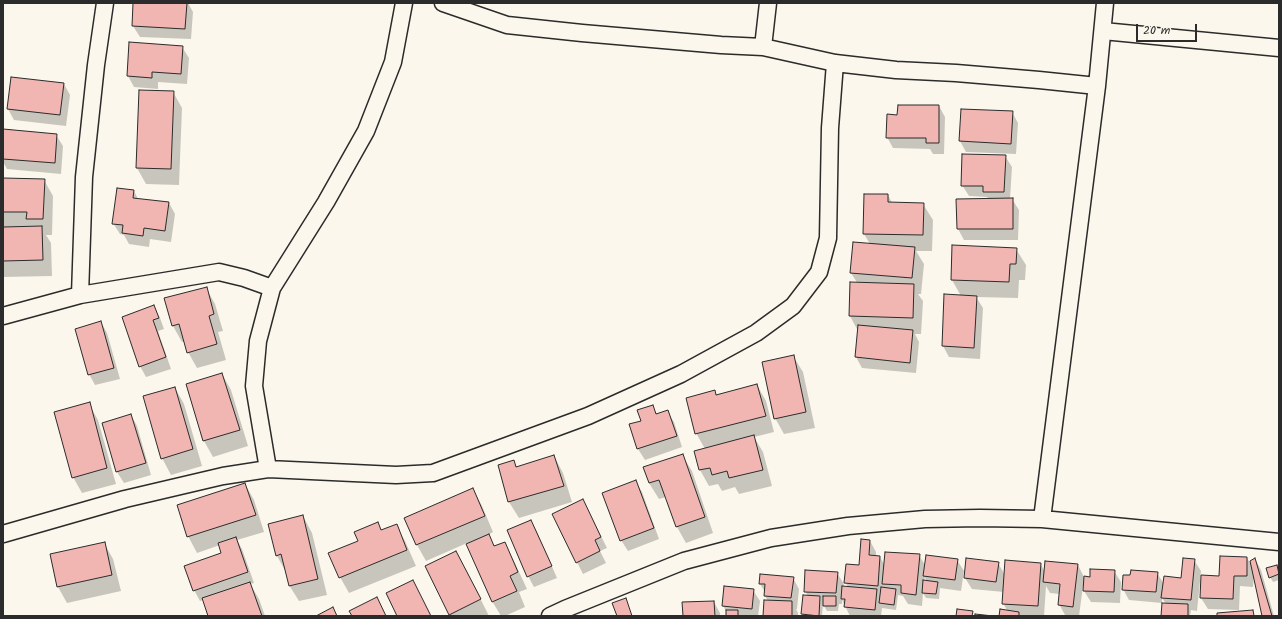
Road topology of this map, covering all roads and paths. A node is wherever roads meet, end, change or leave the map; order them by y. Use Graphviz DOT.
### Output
graph roads {
  1 [pos="105,3"];
  2 [pos="404,3"];
  3 [pos="443,3"];
  4 [pos="768,3"];
  5 [pos="1105,3"];
  6 [pos="1103,31"];
  7 [pos="763,47"];
  8 [pos="1279,48"];
  9 [pos="835,63"];
  10 [pos="1098,86"];
  11 [pos="272,288"];
  12 [pos="80,295"];
  13 [pos="3,316"];
  14 [pos="268,469"];
  15 [pos="1042,519"];
  16 [pos="3,534"];
  17 [pos="1279,542"];
  18 [pos="566,612"];
  19 [pos="550,616"];
  1 -- 12 [label="street"];
  2 -- 11 [label="street"];
  3 -- 7 [label="street"];
  4 -- 7 [label="street"];
  5 -- 6 [label="street"];
  6 -- 8 [label="street"];
  6 -- 10 [label="street"];
  7 -- 9 [label="street"];
  9 -- 10 [label="street"];
  9 -- 14 [label="street"];
  10 -- 15 [label="street"];
  11 -- 12 [label="street"];
  11 -- 14 [label="street"];
  12 -- 13 [label="street"];
  14 -- 16 [label="street"];
  15 -- 17 [label="street"];
  15 -- 18 [label="street"];
  18 -- 19 [label="street"];
}
